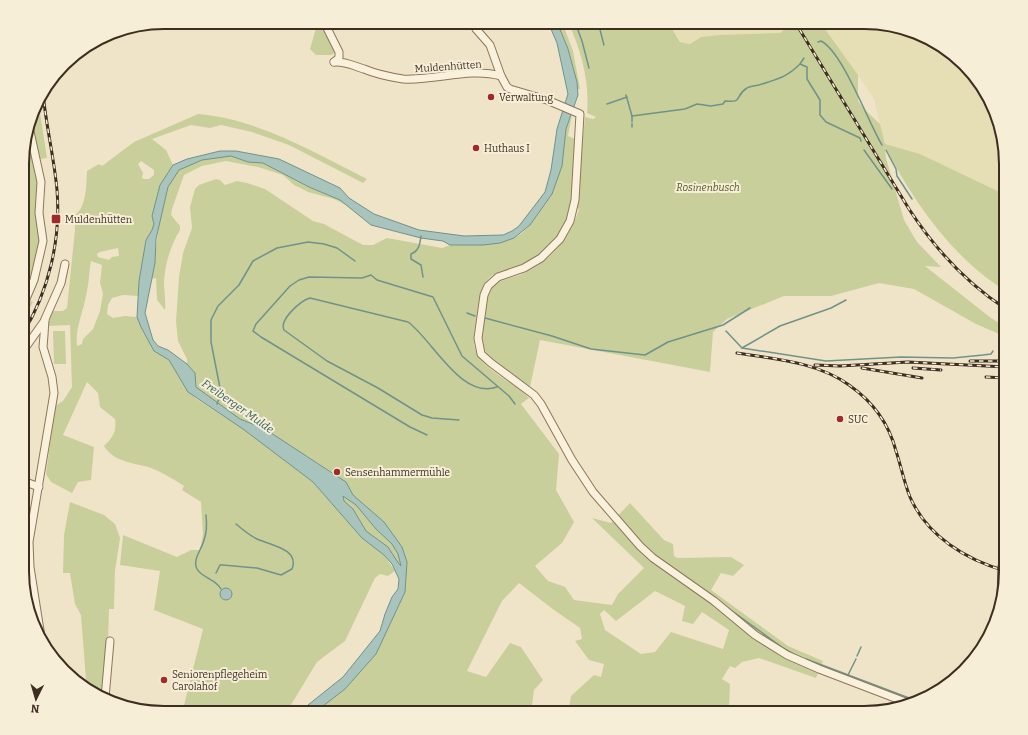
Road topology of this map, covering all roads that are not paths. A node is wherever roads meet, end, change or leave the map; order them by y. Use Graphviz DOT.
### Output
graph roads {
  1 [pos="328,29"];
  2 [pos="476,29"];
  3 [pos="501,76"];
  4 [pos="32,139"];
  5 [pos="65,264"];
  6 [pos="29,292"];
  7 [pos="45,319"];
  8 [pos="29,342"];
  9 [pos="29,483"];
  10 [pos="39,487"];
  11 [pos="29,542"];
  12 [pos="29,542"];
  13 [pos="38,619"];
  14 [pos="110,641"];
  15 [pos="106,692"];
  16 [pos="901,700"];
  1 -- 3 [label="street, Muldenhütten"];
  2 -- 3 [label="street"];
  3 -- 16 [label="street"];
  4 -- 6 [label="street"];
  5 -- 7 [label="street"];
  7 -- 8 [label="street"];
  7 -- 10 [label="street"];
  9 -- 10 [label="street"];
  10 -- 12 [label="street"];
  11 -- 13 [label="street"];
  14 -- 15 [label="street"];
}
